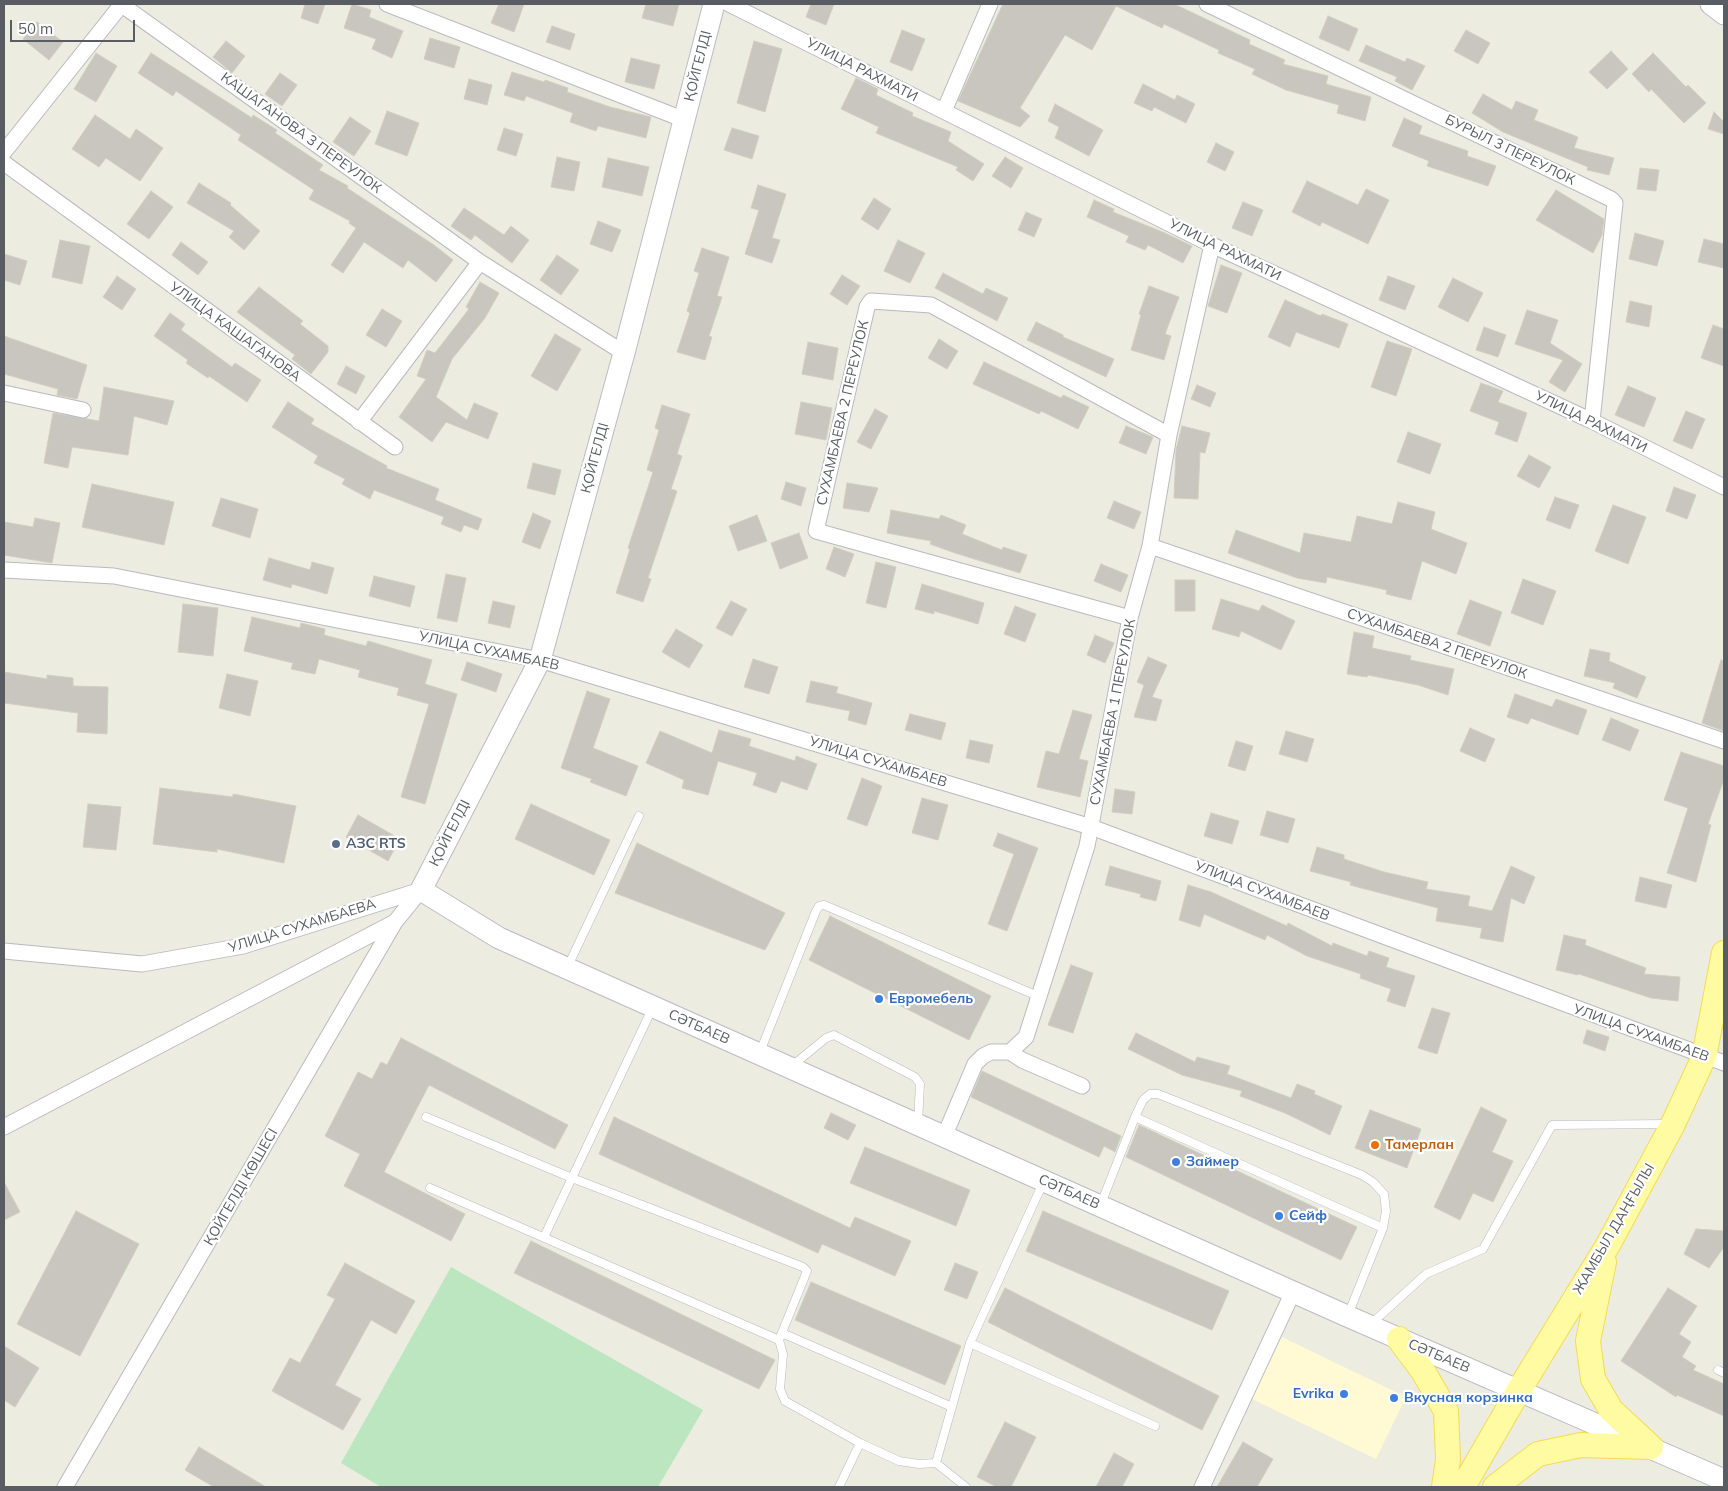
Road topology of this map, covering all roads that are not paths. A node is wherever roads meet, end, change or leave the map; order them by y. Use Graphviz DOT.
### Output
graph roads {
  1 [pos="122,4"];
  2 [pos="387,4"];
  3 [pos="714,4"];
  4 [pos="729,4"];
  5 [pos="990,4"];
  6 [pos="1207,4"];
  7 [pos="1711,4"];
  8 [pos="1724,14"];
  9 [pos="944,111"];
  10 [pos="684,120"];
  11 [pos="4,152"];
  12 [pos="4,163"];
  13 [pos="1212,244"];
  14 [pos="480,262"];
  15 [pos="624,353"];
  16 [pos="4,393"];
  17 [pos="83,410"];
  18 [pos="1592,421"];
  19 [pos="359,422"];
  20 [pos="1169,435"];
  21 [pos="395,447"];
  22 [pos="1724,488"];
  23 [pos="1150,546"];
  24 [pos="4,570"];
  25 [pos="1130,618"];
  26 [pos="540,660"];
  27 [pos="1724,740"];
  28 [pos="639,816"];
  29 [pos="1091,827"];
  30 [pos="420,890"];
  31 [pos="395,922"];
  32 [pos="4,951"];
  33 [pos="1724,953"];
  34 [pos="567,969"];
  35 [pos="1040,997"];
  36 [pos="653,1007"];
  37 [pos="1010,1052"];
  38 [pos="759,1054"];
  39 [pos="1714,1060"];
  40 [pos="790,1068"];
  41 [pos="1082,1086"];
  42 [pos="426,1117"];
  43 [pos="1135,1117"];
  44 [pos="1673,1124"];
  45 [pos="918,1125"];
  46 [pos="4,1127"];
  47 [pos="944,1137"];
  48 [pos="572,1178"];
  49 [pos="1044,1181"];
  50 [pos="430,1188"];
  51 [pos="1100,1206"];
  52 [pos="1383,1228"];
  53 [pos="544,1237"];
  54 [pos="1608,1245"];
  55 [pos="1293,1292"];
  56 [pos="1347,1316"];
  57 [pos="1370,1326"];
  58 [pos="780,1336"];
  59 [pos="1399,1339"];
  60 [pos="970,1344"];
  61 [pos="1519,1390"];
  62 [pos="952,1407"];
  63 [pos="1155,1426"];
  64 [pos="860,1443"];
  65 [pos="1652,1447"];
  66 [pos="936,1463"];
  67 [pos="1724,1480"];
  68 [pos="962,1486"];
  69 [pos="65,1487"];
  70 [pos="839,1487"];
  71 [pos="1202,1487"];
  72 [pos="1444,1487"];
  73 [pos="1463,1487"];
  74 [pos="1495,1487"];
  1 -- 11 [label="street, КАШАГАНОВА 3 ПЕРЕУЛОК"];
  1 -- 14 [label="street, КАШАГАНОВА 3 ПЕРЕУЛОК"];
  2 -- 10 [label="street"];
  3 -- 10 [label="street, ҚОЙГЕЛДІ"];
  4 -- 9 [label="street, УЛИЦА РАХМАТИ"];
  5 -- 9 [label="street"];
  6 -- 18 [label="street, БУРЫЛ 3 ПЕРЕУЛОК"];
  7 -- 8 [label="street"];
  9 -- 13 [label="street, УЛИЦА РАХМАТИ"];
  10 -- 15 [label="street, ҚОЙГЕЛДІ"];
  12 -- 19 [label="street, УЛИЦА КАШАГАНОВА"];
  13 -- 18 [label="street, УЛИЦА РАХМАТИ"];
  13 -- 20 [label="street, СУХАМБАЕВА 1 ПЕРЕУЛОК"];
  14 -- 15 [label="street, КАШАГАНОВА 3 ПЕРЕУЛОК"];
  14 -- 19 [label="street"];
  15 -- 26 [label="street, ҚОЙГЕЛДІ"];
  16 -- 17 [label="street"];
  18 -- 22 [label="street, УЛИЦА РАХМАТИ"];
  19 -- 21 [label="street, УЛИЦА КАШАГАНОВА"];
  20 -- 23 [label="street, СУХАМБАЕВА 1 ПЕРЕУЛОК"];
  20 -- 25 [label="street, СУХАМБАЕВА 2 ПЕРЕУЛОК"];
  23 -- 25 [label="street, СУХАМБАЕВА 1 ПЕРЕУЛОК"];
  23 -- 27 [label="street, СУХАМБАЕВА 2 ПЕРЕУЛОК"];
  24 -- 26 [label="street, УЛИЦА СУХАМБАЕВ"];
  25 -- 29 [label="street, СУХАМБАЕВА 1 ПЕРЕУЛОК"];
  26 -- 29 [label="street, УЛИЦА СУХАМБАЕВ"];
  26 -- 30 [label="street, ҚОЙГЕЛДІ"];
  28 -- 34 [label="lane"];
  29 -- 35 [label="street, СУХАМБАЕВА 1 ПЕРЕУЛОК"];
  29 -- 39 [label="street, УЛИЦА СУХАМБАЕВ"];
  30 -- 31 [label="street, ҚОЙГЕЛДІ КӨШЕСІ"];
  30 -- 32 [label="street, УЛИЦА СУХАМБАЕВА"];
  30 -- 34 [label="street, СӘТБАЕВ"];
  31 -- 46 [label="street"];
  31 -- 69 [label="street, ҚОЙГЕЛДІ КӨШЕСІ"];
  33 -- 39 [label="main road, ЖАМБЫЛ ДАҢҒЫЛЫ"];
  34 -- 36 [label="street, СӘТБАЕВ"];
  35 -- 37 [label="street, СУХАМБАЕВА 1 ПЕРЕУЛОК"];
  35 -- 38 [label="lane"];
  36 -- 38 [label="street, СӘТБАЕВ"];
  36 -- 48 [label="lane"];
  37 -- 41 [label="street"];
  37 -- 47 [label="street"];
  38 -- 40 [label="street, СӘТБАЕВ"];
  39 -- 44 [label="main road, ЖАМБЫЛ ДАҢҒЫЛЫ"];
  40 -- 45 [label="street, СӘТБАЕВ"];
  40 -- 45 [label="lane"];
  42 -- 48 [label="lane"];
  43 -- 51 [label="lane"];
  43 -- 52 [label="lane"];
  43 -- 52 [label="lane"];
  44 -- 54 [label="main road, ЖАМБЫЛ ДАҢҒЫЛЫ"];
  44 -- 57 [label="lane"];
  45 -- 47 [label="street, СӘТБАЕВ"];
  47 -- 49 [label="street, СӘТБАЕВ"];
  48 -- 53 [label="lane"];
  48 -- 58 [label="lane"];
  49 -- 51 [label="street, СӘТБАЕВ"];
  49 -- 60 [label="lane"];
  50 -- 53 [label="lane"];
  51 -- 55 [label="street, СӘТБАЕВ"];
  52 -- 56 [label="lane"];
  53 -- 58 [label="lane"];
  54 -- 61 [label="main road, ЖАМБЫЛ ДАҢҒЫЛЫ"];
  54 -- 65 [label="main road"];
  55 -- 56 [label="street, СӘТБАЕВ"];
  55 -- 71 [label="street"];
  56 -- 57 [label="street, СӘТБАЕВ"];
  57 -- 59 [label="street, СӘТБАЕВ"];
  58 -- 62 [label="lane"];
  58 -- 64 [label="lane"];
  59 -- 61 [label="street, СӘТБАЕВ"];
  59 -- 72 [label="main road"];
  60 -- 62 [label="lane"];
  60 -- 63 [label="lane"];
  61 -- 65 [label="street, СӘТБАЕВ"];
  61 -- 73 [label="main road, ЖАМБЫЛ ДАҢҒЫЛЫ"];
  62 -- 66 [label="lane"];
  64 -- 66 [label="lane"];
  64 -- 70 [label="lane"];
  65 -- 67 [label="street, СӘТБАЕВ"];
  65 -- 74 [label="main road"];
  66 -- 68 [label="lane"];
}
